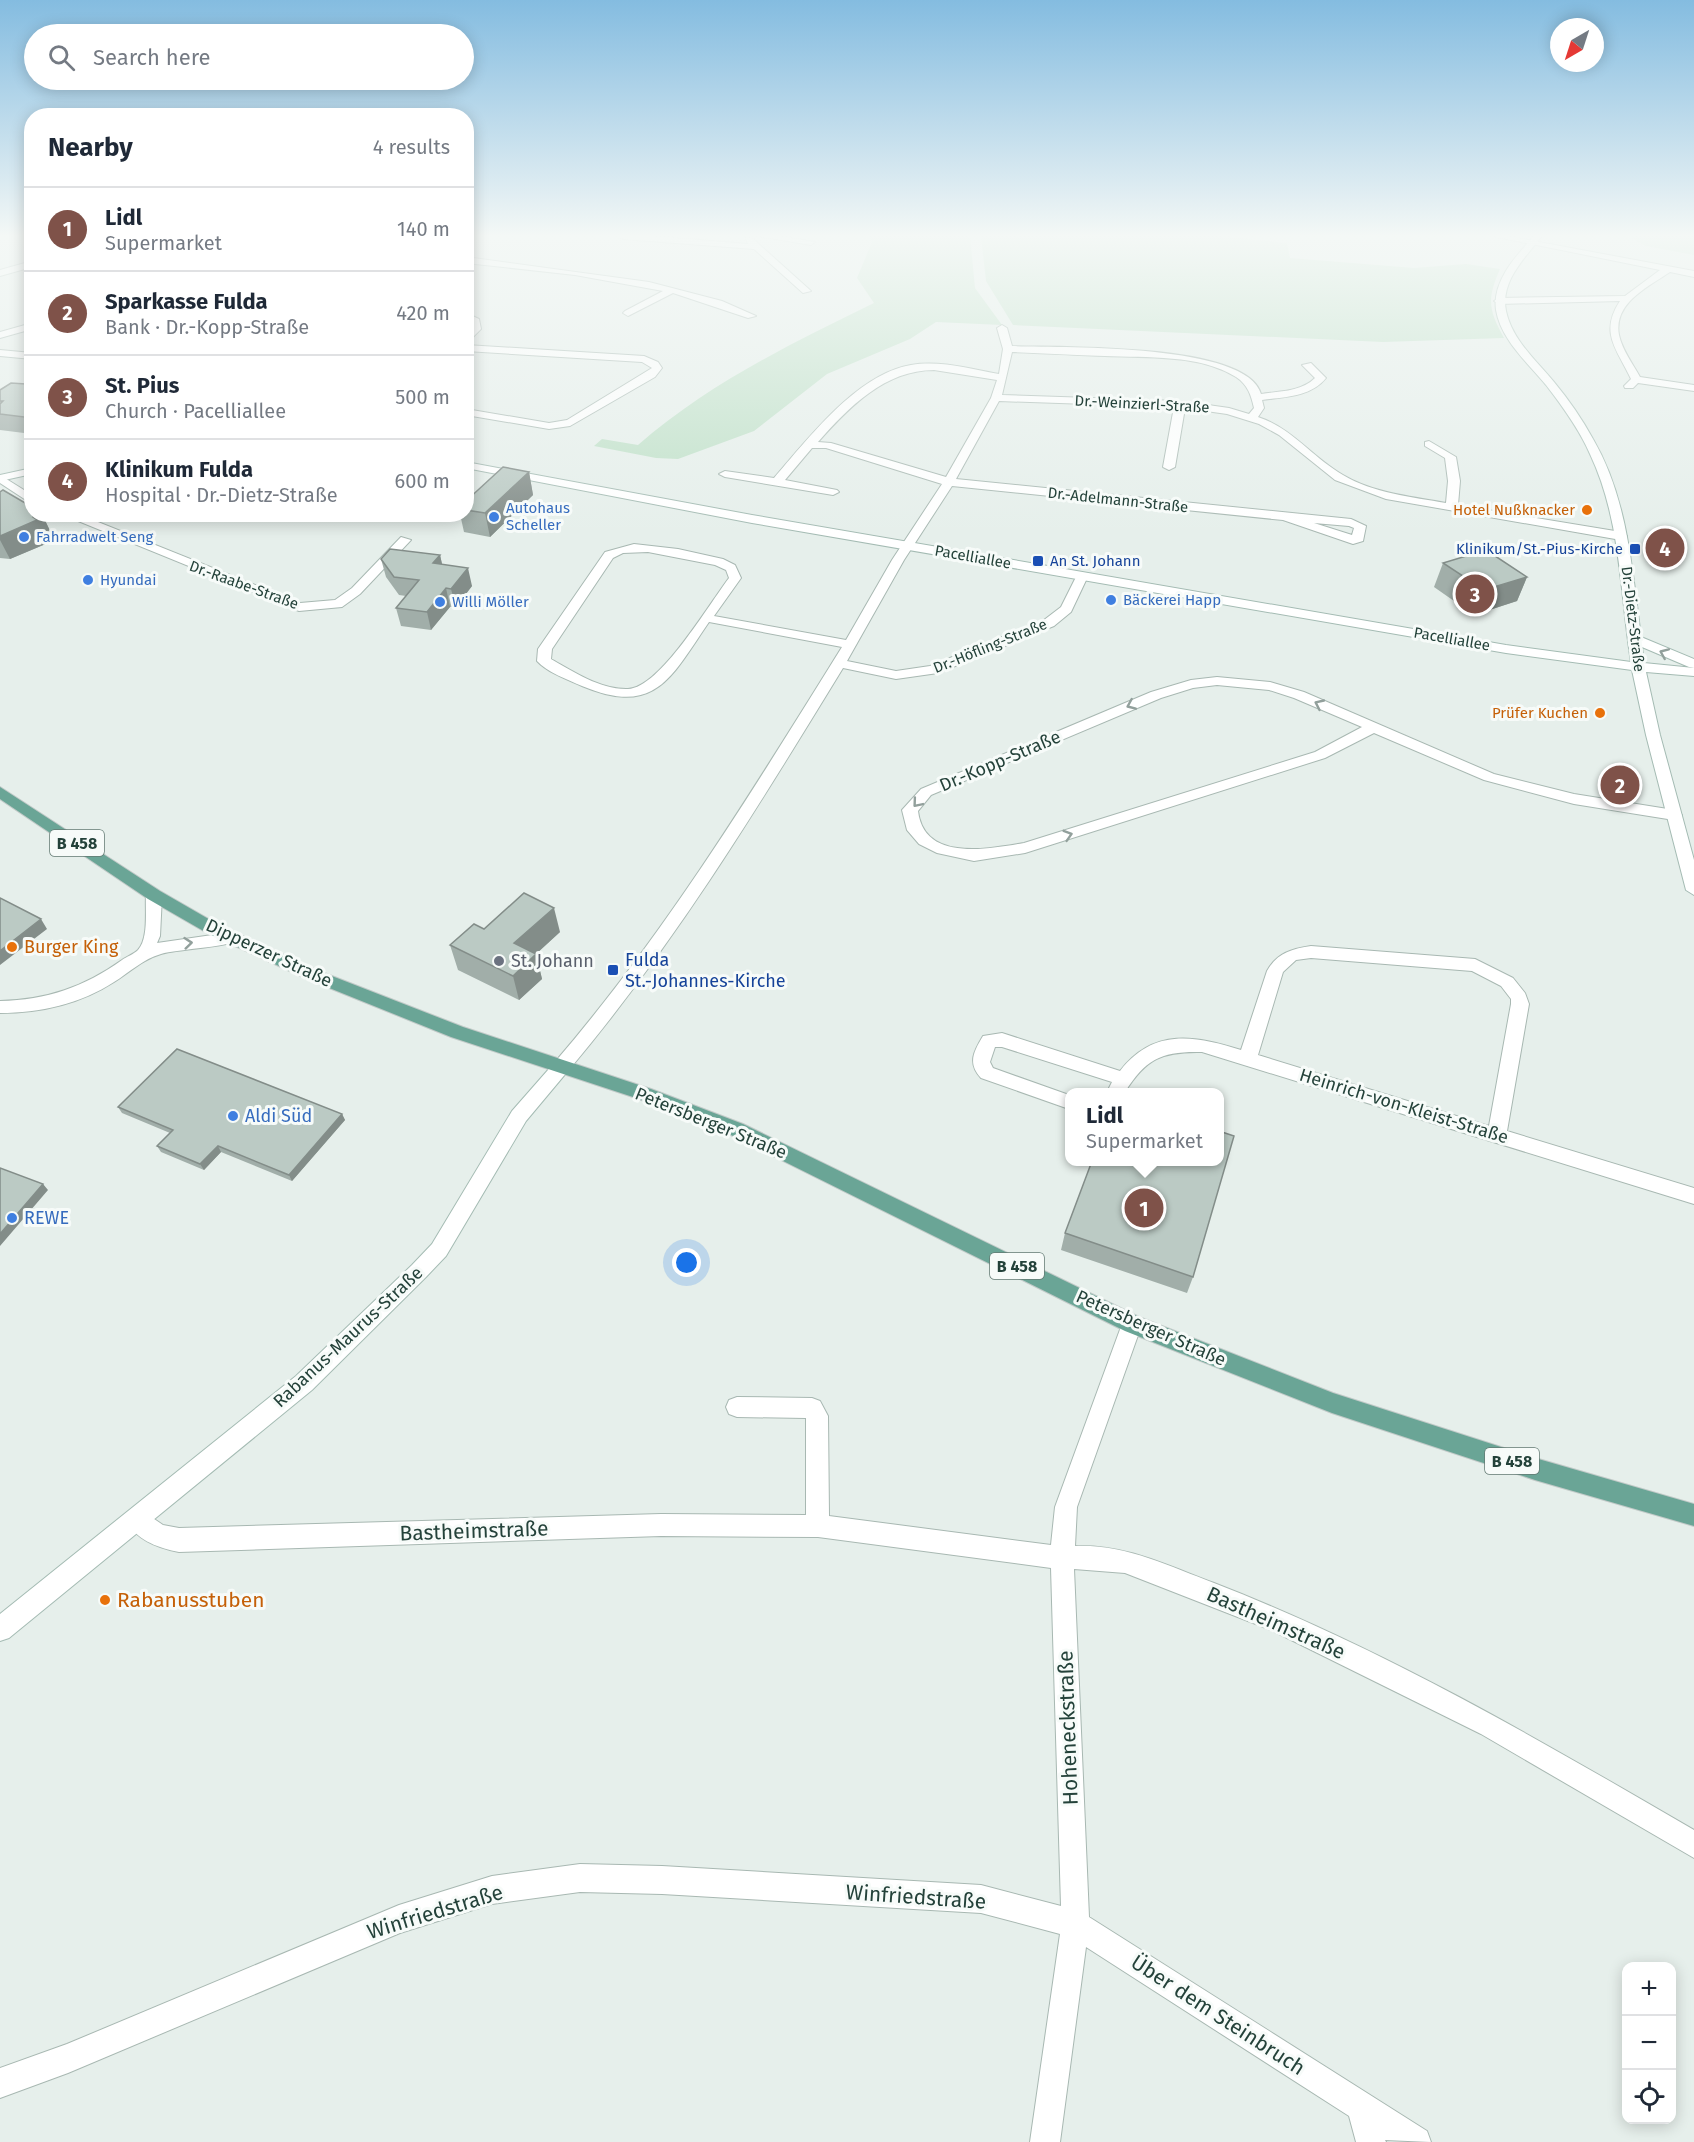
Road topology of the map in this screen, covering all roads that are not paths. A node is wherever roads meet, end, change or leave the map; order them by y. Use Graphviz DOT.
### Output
graph roads {
  1 [pos="1004,336"];
  2 [pos="1512,336"];
  3 [pos="1615,336"];
  4 [pos="474,348"];
  5 [pos="1008,349"];
  6 [pos="0,353"];
  7 [pos="24,355"];
  8 [pos="1307,365"];
  9 [pos="1003,378"];
  10 [pos="1694,388"];
  11 [pos="1259,397"];
  12 [pos="996,398"];
  13 [pos="1180,404"];
  14 [pos="474,413"];
  15 [pos="1252,418"];
  16 [pos="1429,444"];
  17 [pos="809,445"];
  18 [pos="474,466"];
  19 [pos="1169,467"];
  20 [pos="24,473"];
  21 [pos="725,474"];
  22 [pos="0,478"];
  23 [pos="777,482"];
  24 [pos="949,482"];
  25 [pos="833,492"];
  26 [pos="24,495"];
  27 [pos="1452,506"];
  28 [pos="1288,518"];
  29 [pos="86,522"];
  30 [pos="1621,536"];
  31 [pos="405,540"];
  32 [pos="908,546"];
  33 [pos="1082,576"];
  34 [pos="706,618"];
  35 [pos="1634,639"];
  36 [pos="850,645"];
  37 [pos="839,663"];
  38 [pos="1694,664"];
  39 [pos="1639,668"];
  40 [pos="1694,672"];
  41 [pos="1372,728"];
  42 [pos="0,792"];
  43 [pos="1674,815"];
  44 [pos="1694,890"];
  45 [pos="154,895"];
  46 [pos="233,939"];
  47 [pos="144,954"];
  48 [pos="0,1007"];
  49 [pos="1248,1058"];
  50 [pos="561,1067"];
  51 [pos="1120,1086"];
  52 [pos="1065,1101"];
  53 [pos="1497,1135"];
  54 [pos="1694,1196"];
  55 [pos="1132,1324"];
  56 [pos="737,1407"];
  57 [pos="1694,1515"];
  58 [pos="138,1519"];
  59 [pos="818,1526"];
  60 [pos="1062,1558"];
  61 [pos="0,1629"];
  62 [pos="1694,1845"];
  63 [pos="1075,1924"];
  64 [pos="0,2083"];
  65 [pos="1361,2107"];
  66 [pos="1045,2142"];
  67 [pos="1371,2142"];
  68 [pos="1416,2142"];
  1 -- 5 [label="street"];
  2 -- 30 [label="street, Dr.-Dietz-Straße"];
  3 -- 10 [label="street"];
  4 -- 14 [label="street"];
  5 -- 9 [label="street"];
  5 -- 11 [label="street"];
  6 -- 7 [label="street"];
  8 -- 11 [label="street"];
  9 -- 12 [label="street"];
  9 -- 17 [label="street"];
  11 -- 15 [label="street"];
  12 -- 13 [label="street, Dr.-Weinzierl-Straße"];
  12 -- 24 [label="street"];
  13 -- 15 [label="street, Dr.-Weinzierl-Straße"];
  13 -- 19 [label="street"];
  15 -- 27 [label="street, Dr.-Weinzierl-Straße"];
  16 -- 27 [label="street"];
  17 -- 23 [label="street"];
  17 -- 24 [label="street, Dr.-Adelmann-Straße"];
  18 -- 32 [label="street, Pacelliallee"];
  20 -- 22 [label="street"];
  21 -- 23 [label="street"];
  22 -- 26 [label="street"];
  23 -- 25 [label="street"];
  24 -- 28 [label="street, Dr.-Adelmann-Straße"];
  24 -- 32 [label="street"];
  27 -- 30 [label="street, Dr.-Weinzierl-Straße"];
  28 -- 28 [label="street, Dr.-Adelmann-Straße"];
  29 -- 31 [label="street, Dr.-Raabe-Straße"];
  30 -- 35 [label="street, Dr.-Dietz-Straße"];
  32 -- 33 [label="street, Pacelliallee"];
  32 -- 36 [label="street"];
  33 -- 37 [label="street, Dr.-Höfling-Straße"];
  33 -- 39 [label="street, Pacelliallee"];
  34 -- 34 [label="street"];
  34 -- 36 [label="street"];
  38 -- 35 [label="street, one-way"];
  35 -- 39 [label="street, Dr.-Dietz-Straße"];
  36 -- 37 [label="street"];
  37 -- 50 [label="street"];
  39 -- 40 [label="street, Pacelliallee"];
  39 -- 43 [label="street, Dr.-Dietz-Straße"];
  41 -- 41 [label="street, Dr.-Kopp-Straße, one-way"];
  41 -- 43 [label="street, Dr.-Kopp-Straße"];
  42 -- 45 [label="main road, Dipperzer Straße / B 458"];
  43 -- 44 [label="street, Dr.-Dietz-Straße"];
  45 -- 46 [label="main road, Dipperzer Straße / B 458"];
  45 -- 47 [label="street"];
  47 -- 46 [label="street, one-way"];
  46 -- 50 [label="main road, Dipperzer Straße / B 458"];
  47 -- 48 [label="street"];
  49 -- 51 [label="street, Heinrich-von-Kleist-Straße"];
  49 -- 53 [label="street, Heinrich-von-Kleist-Straße"];
  49 -- 53 [label="street"];
  50 -- 55 [label="main road, Petersberger Straße / B 458"];
  50 -- 58 [label="street, Rabanus-Maurus-Straße"];
  51 -- 52 [label="street, Heinrich-von-Kleist-Straße"];
  53 -- 54 [label="street, Heinrich-von-Kleist-Straße"];
  55 -- 57 [label="main road, Petersberger Straße / B 458"];
  55 -- 60 [label="street, Hoheneckstraße"];
  56 -- 59 [label="street"];
  58 -- 59 [label="street, Bastheimstraße"];
  58 -- 61 [label="street, Rabanus-Maurus-Straße"];
  59 -- 60 [label="street, Bastheimstraße"];
  60 -- 62 [label="street, Bastheimstraße"];
  60 -- 63 [label="street, Hoheneckstraße"];
  63 -- 64 [label="street, Winfriedstraße"];
  63 -- 65 [label="street, Über dem Steinbruch"];
  63 -- 66 [label="street, Hoheneckstraße"];
  65 -- 67 [label="street"];
  65 -- 68 [label="street, Über dem Steinbruch"];
}
